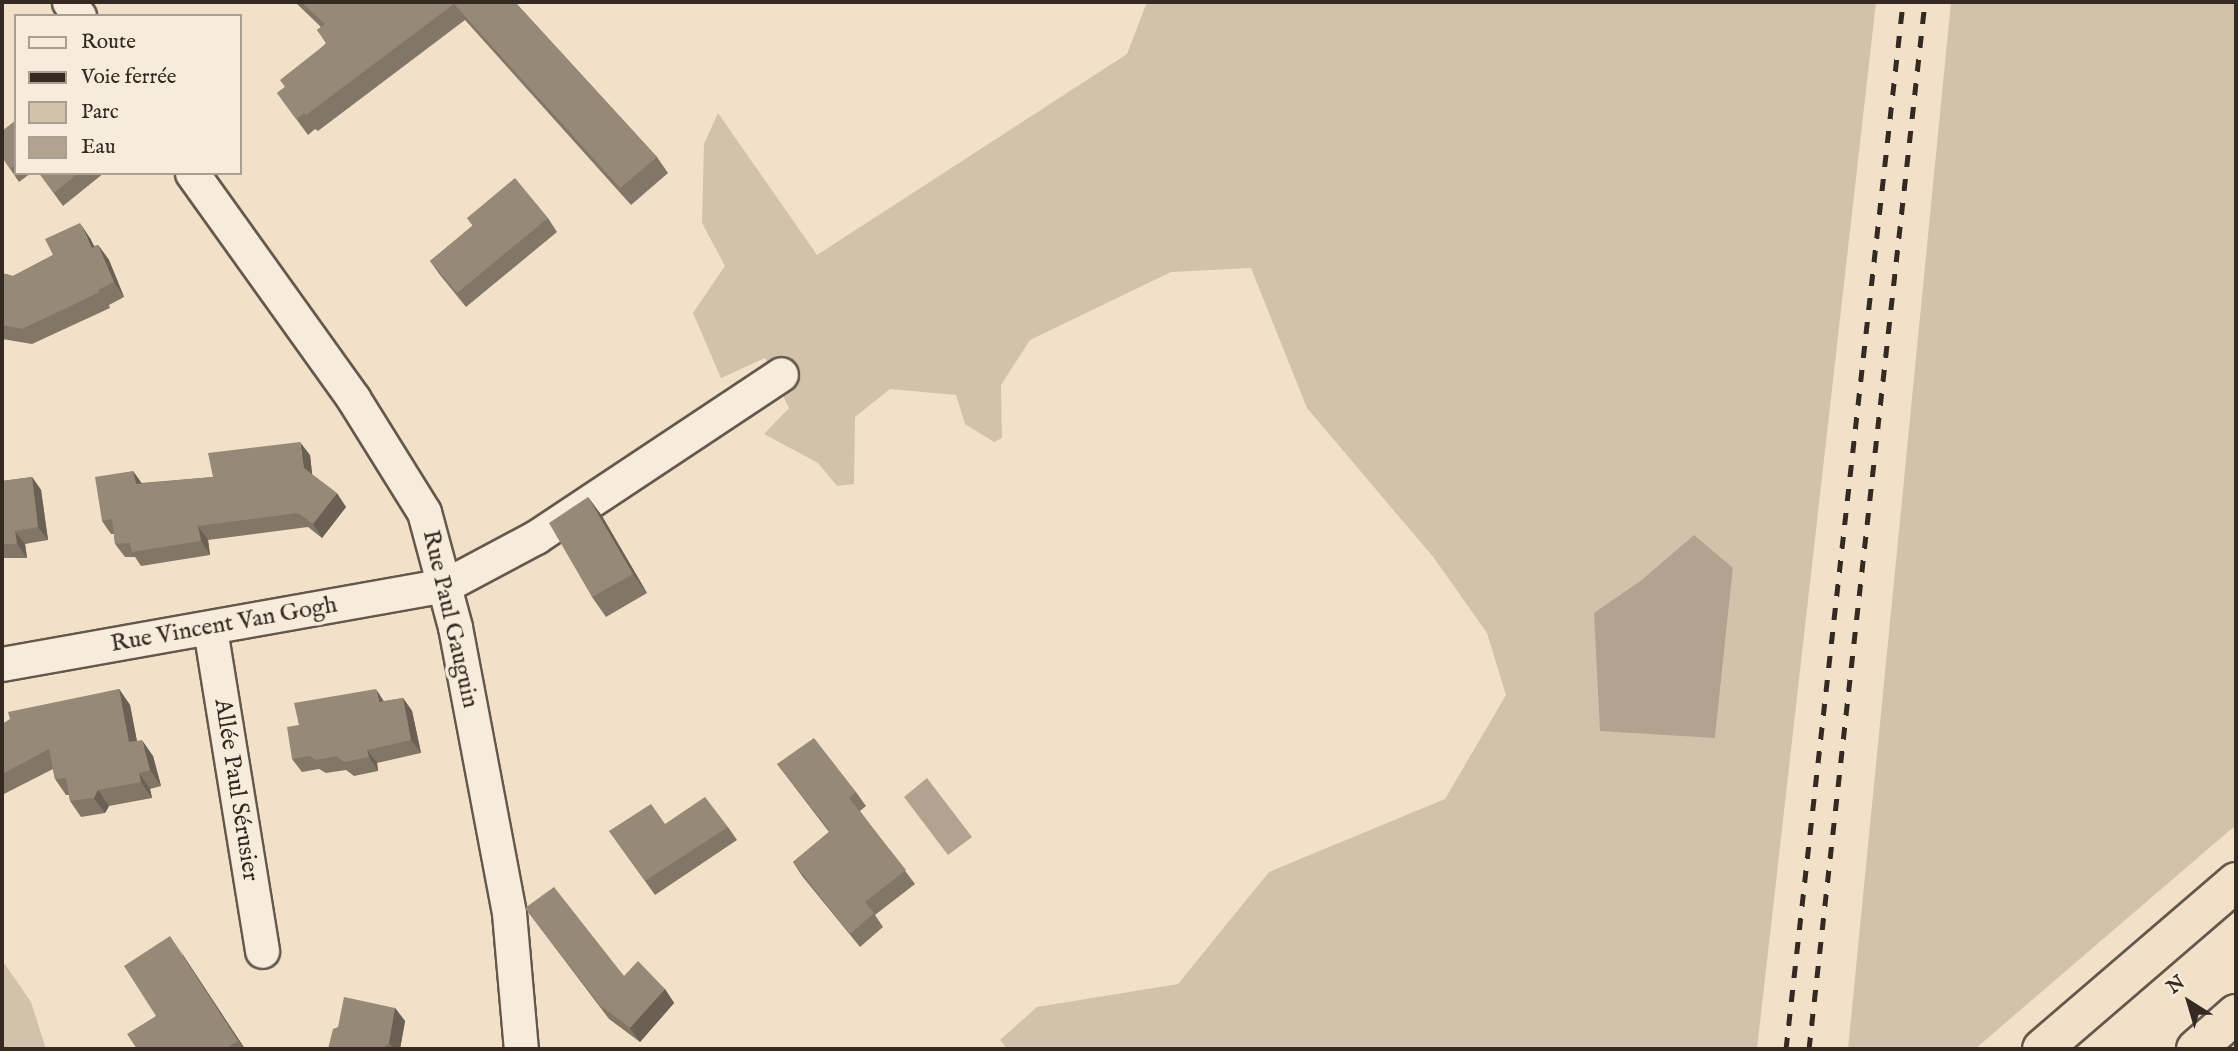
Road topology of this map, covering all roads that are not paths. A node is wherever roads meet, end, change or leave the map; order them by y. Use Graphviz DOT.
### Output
graph roads {
  1 [pos="193,175"];
  2 [pos="781,374"];
  3 [pos="446,585"];
  4 [pos="210,629"];
  5 [pos="2,664"];
  6 [pos="2236,882"];
  7 [pos="262,951"];
  8 [pos="2236,1014"];
  9 [pos="521,1049"];
  10 [pos="2042,1049"];
  11 [pos="2196,1049"];
  1 -- 3 [label="street, Rue Paul Gauguin"];
  2 -- 3 [label="street, Rue Vincent Van Gogh"];
  3 -- 4 [label="street, Rue Vincent Van Gogh"];
  3 -- 9 [label="street, Rue Paul Gauguin"];
  4 -- 5 [label="street, Rue Vincent Van Gogh"];
  4 -- 7 [label="street, Allée Paul Sérusier"];
  6 -- 10 [label="highway"];
  8 -- 11 [label="highway"];
}
